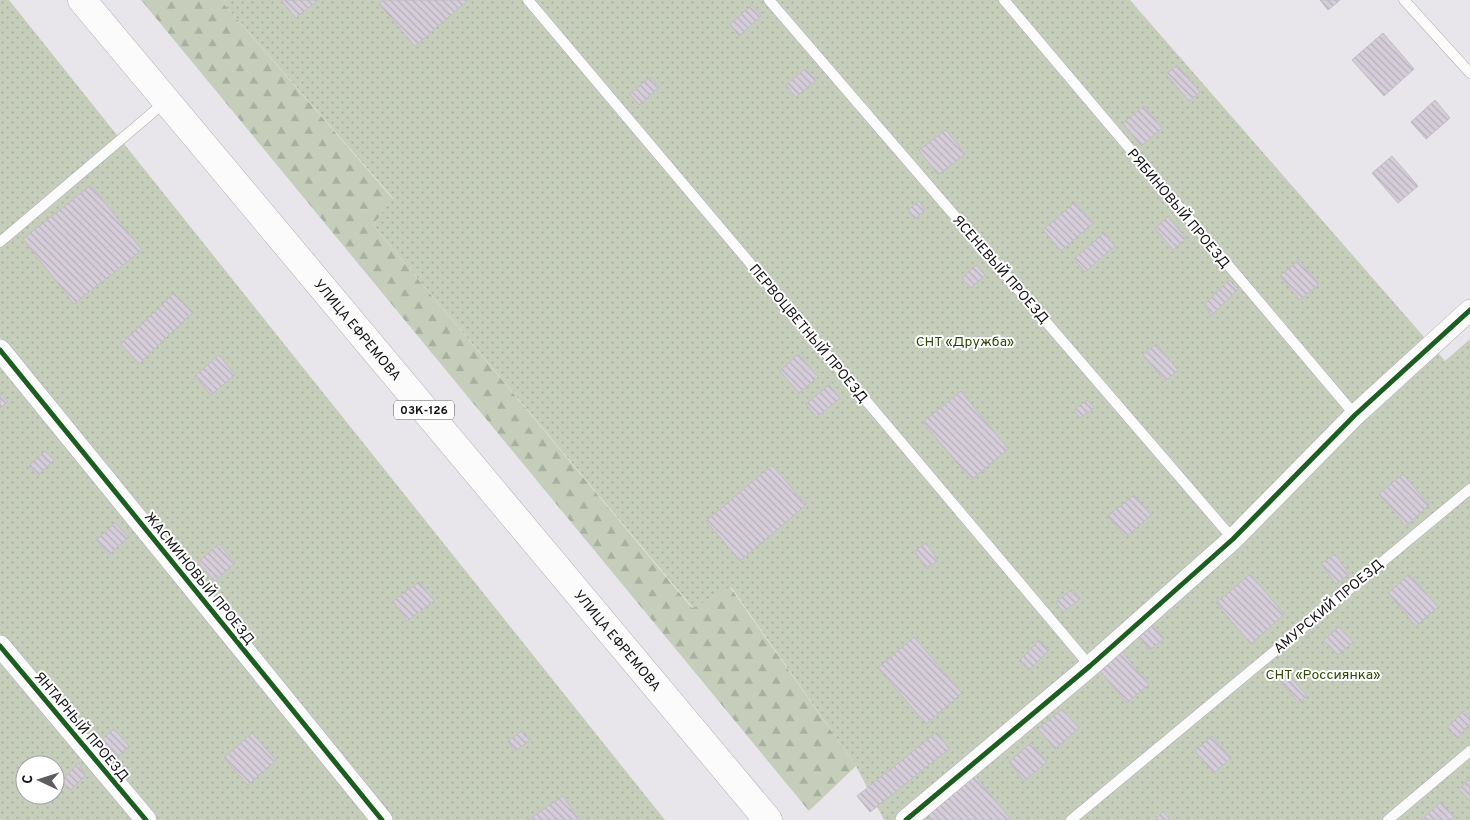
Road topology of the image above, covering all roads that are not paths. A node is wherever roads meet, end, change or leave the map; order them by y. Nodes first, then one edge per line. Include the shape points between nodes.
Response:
1 (82, 0) edge
2 (528, 0) edge
3 (769, 0) edge
4 (1004, 0) edge
5 (1404, 0) edge
6 (1470, 73) edge
7 (165, 102) junction
8 (0, 242) edge
9 (1470, 310) edge
10 (0, 350) edge
11 (1355, 415) junction
12 (1470, 489) edge
13 (1233, 539) junction
14 (0, 646) edge
15 (1090, 666) junction
16 (1470, 751) edge
17 (146, 820) edge
18 (382, 820) edge
19 (768, 820) edge
20 (907, 820) edge
21 (1071, 820) edge
22 (1388, 820) edge

1 - 7 main road, УЛИЦА ЕФРЕМОВА / 03К-126
2 - 15 lane, ПЕРВОЦВЕТНЫЙ ПРОЕЗД
3 - 13 lane, ЯСЕНЕВЫЙ ПРОЕЗД
4 - 11 lane, РЯБИНОВЫЙ ПРОЕЗД
5 - 6 lane
7 - 8 lane
7 - 19 main road, УЛИЦА ЕФРЕМОВА / 03К-126
9 - 11 street
10 - 18 street, ЖАСМИНОВЫЙ ПРОЕЗД
11 - 13 street
12 - 21 lane, АМУРСКИЙ ПРОЕЗД
13 - 15 street
14 - 17 street, ЯНТАРНЫЙ ПРОЕЗД
15 - 20 street
16 - 22 lane

